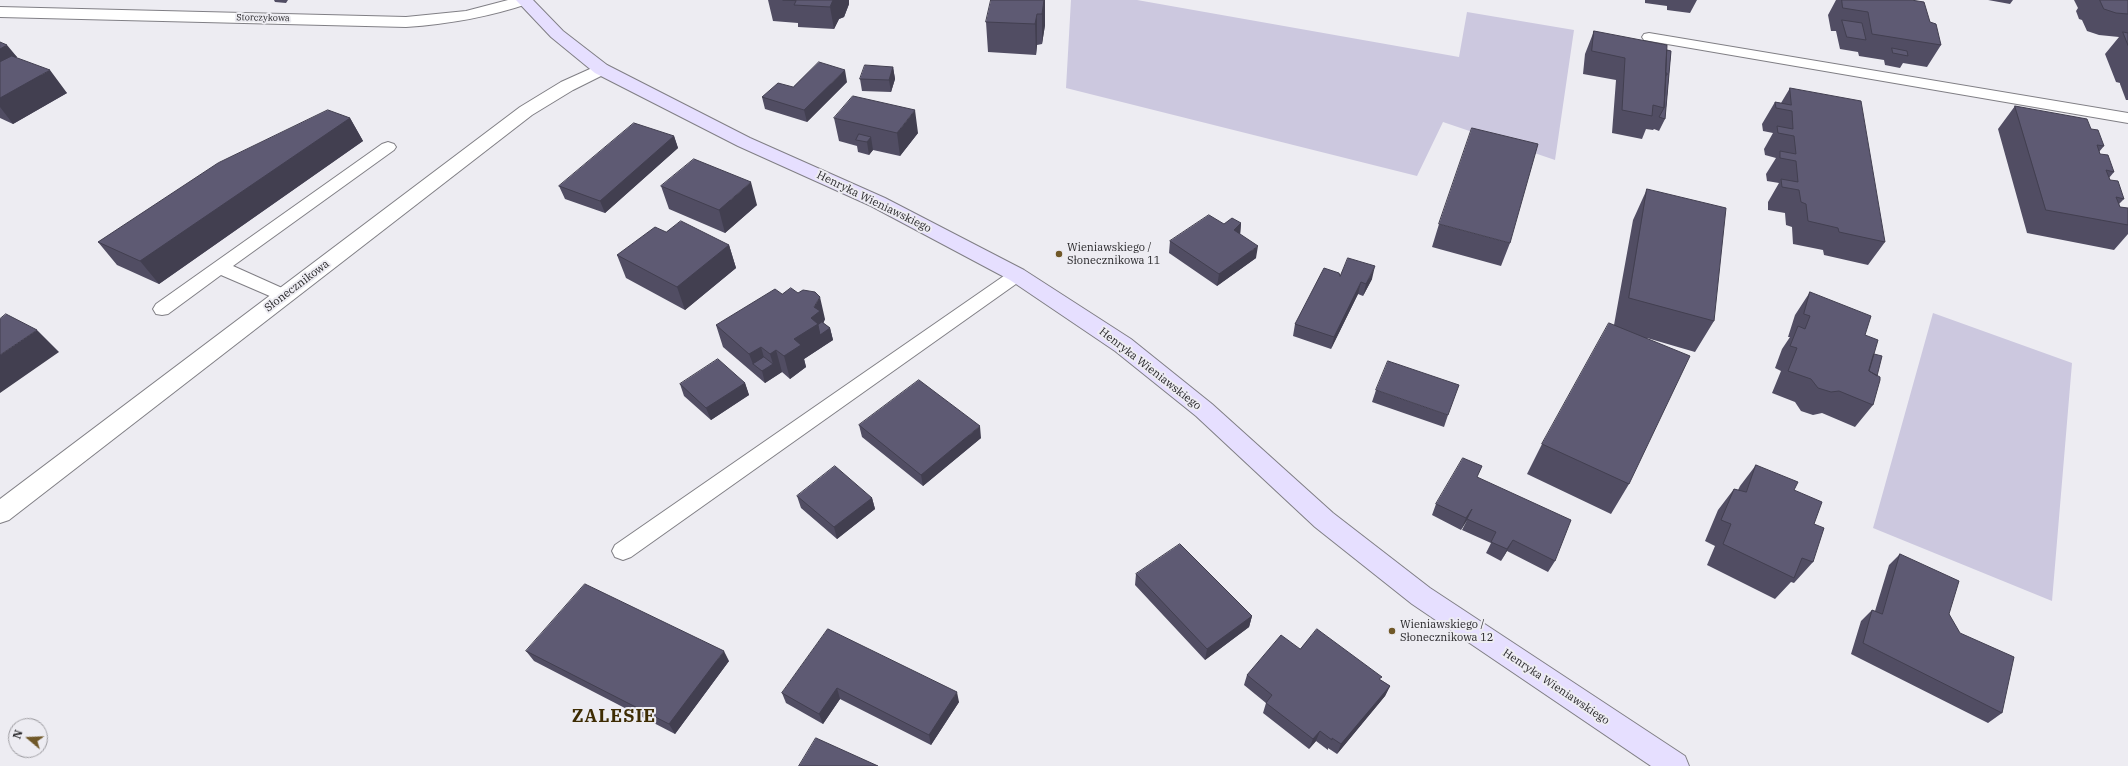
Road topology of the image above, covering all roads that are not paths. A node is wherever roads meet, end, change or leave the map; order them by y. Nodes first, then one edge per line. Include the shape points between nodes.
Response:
1 (524, 0) edge
2 (0, 12) edge
3 (1649, 37) dead end
4 (601, 69) junction
5 (2128, 118) edge
6 (388, 147) dead end
7 (221, 268) junction
8 (1017, 275) junction
9 (285, 296) junction
10 (162, 309) dead end
11 (0, 514) edge
12 (623, 550) dead end
13 (1675, 766) edge

1 - 2 street, Storczykowa via 497,10 447,20 406,22
1 - 4 street, Henryka Wieniawskiego via 557,34
3 - 5 lane
4 - 8 street, Henryka Wieniawskiego via 744,142 878,202
4 - 9 street, Słonecznikowa via 535,105
6 - 7 lane
7 - 9 lane
7 - 10 lane
8 - 12 lane
8 - 13 street, Henryka Wieniawskiego via 1123,345 1204,410 1324,520 1421,596
9 - 11 street, Słonecznikowa

